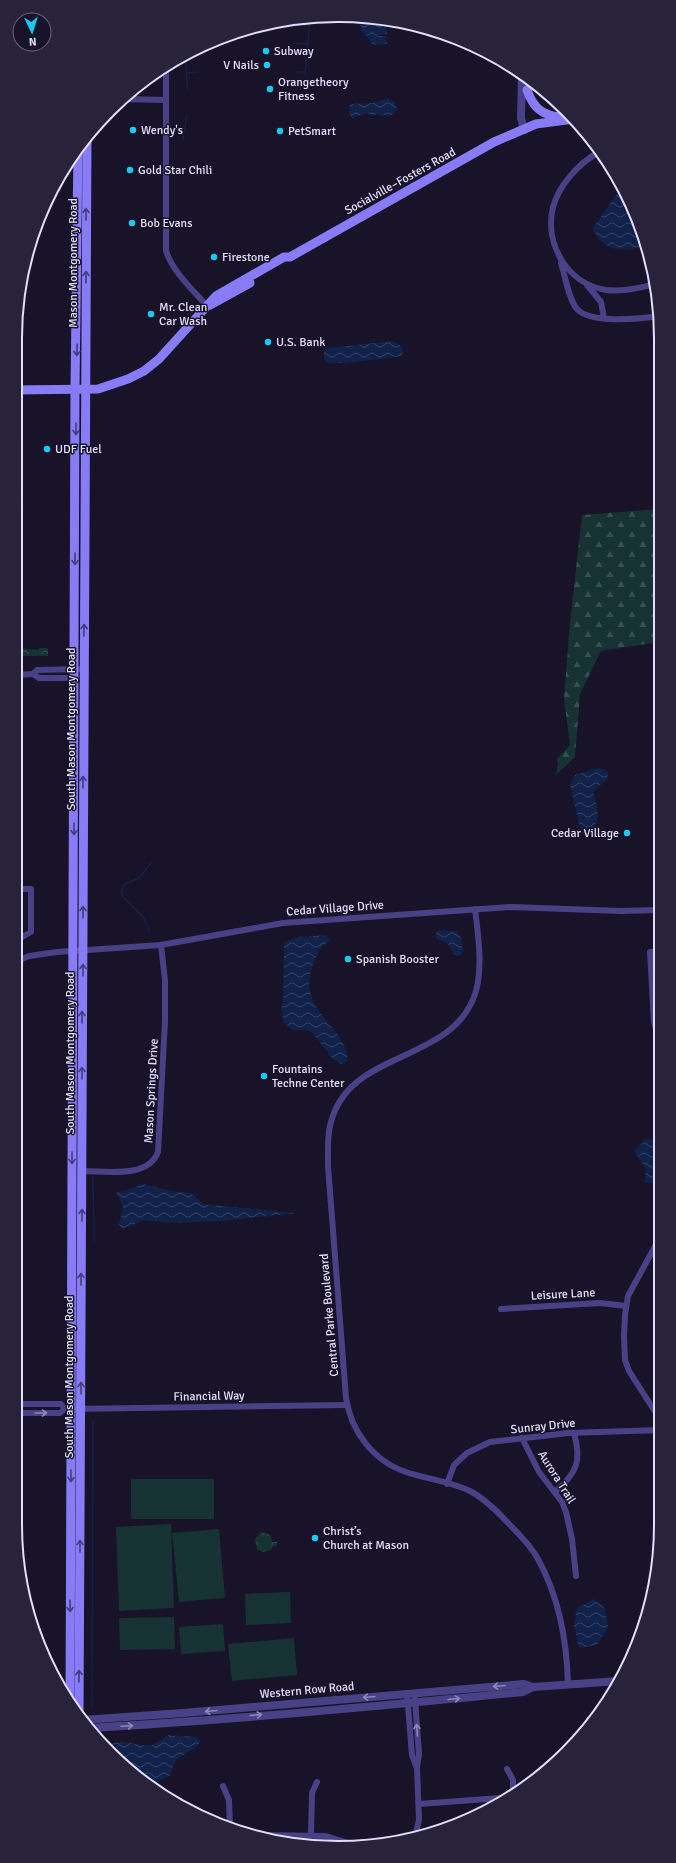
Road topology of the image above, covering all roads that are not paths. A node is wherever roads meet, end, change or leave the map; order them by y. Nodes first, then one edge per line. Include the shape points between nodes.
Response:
1 (166, 73) edge
2 (522, 81) edge
3 (527, 85) edge
4 (527, 90) junction
5 (130, 100) edge
6 (166, 100) junction
7 (564, 118) edge
8 (567, 121) edge
9 (524, 130) junction
10 (87, 146) edge
11 (595, 155) edge
12 (78, 158) edge
13 (560, 258) junction
14 (585, 283) junction
15 (649, 285) edge
16 (207, 306) junction
17 (653, 316) edge
18 (604, 318) junction
19 (22, 390) edge
20 (80, 390) junction
21 (79, 674) junction
22 (22, 675) edge
23 (22, 889) edge
24 (476, 909) junction
25 (654, 910) edge
26 (22, 937) edge
27 (161, 945) junction
28 (73, 951) junction
29 (83, 951) junction
30 (654, 952) edge
31 (22, 960) edge
32 (654, 986) edge
33 (82, 1171) junction
34 (654, 1248) edge
35 (626, 1306) junction
36 (501, 1308) dead end
37 (22, 1404) edge
38 (347, 1405) junction
39 (72, 1409) junction
40 (654, 1411) edge
41 (22, 1413) edge
42 (654, 1430) edge
43 (574, 1433) junction
44 (522, 1438) junction
45 (447, 1484) junction
46 (555, 1492) junction
47 (576, 1576) dead end
48 (613, 1681) edge
49 (568, 1685) junction
50 (533, 1687) junction
51 (70, 1693) edge
52 (411, 1693) junction
53 (412, 1702) junction
54 (79, 1706) edge
55 (89, 1719) edge
56 (96, 1728) edge
57 (508, 1769) dead end
58 (317, 1782) dead end
59 (223, 1786) dead end
60 (513, 1789) edge
61 (499, 1797) edge
62 (419, 1804) junction
63 (230, 1822) edge
64 (417, 1831) edge
65 (276, 1835) edge
66 (311, 1835) junction
67 (341, 1841) edge

1 - 6 street
2 - 9 street via 521,118
3 - 4 street
4 - 7 main road via 534,106 541,113
4 - 9 street
5 - 6 street
6 - 16 street via 166,251 178,273
8 - 9 main road, Socialville–Fosters Road via 536,124
9 - 16 main road, Socialville–Fosters Road via 494,142 290,257 284,257 226,289
20 -> 10 main road, Mason Montgomery Road via 85,343
11 - 13 street via 580,166 564,185 556,200 552,228 554,244
12 -> 20 main road, Mason Montgomery Road via 77,311
13 - 14 street via 568,270
13 - 18 street via 575,306 584,314
14 - 15 street via 605,290 618,291
14 - 18 street via 602,302
16 - 20 main road, Socialville–Fosters Road via 144,371 117,384
17 - 18 street
19 - 20 main road, Socialville–Fosters Road
20 - 21 main road, South Mason Montgomery Road
21 - 22 street via 37,670 33,674
21 -> 28 main road, South Mason Montgomery Road
29 -> 21 main road, South Mason Montgomery Road
23 - 26 street via 31,889 31,932
24 - 25 street, Cedar Village Drive via 511,907
24 - 27 street, Cedar Village Drive via 283,923
24 - 38 street, Central Parke Boulevard via 479,978 474,998 464,1016 436,1040 363,1076 341,1100 330,1126 328,1166
27 - 29 street, Cedar Village Drive
27 - 33 street, Mason Springs Drive via 165,980 165,1021 158,1152 152,1163 141,1170
28 - 29 street, Cedar Village Drive
28 - 31 street, Cedar Village Drive via 40,954
28 -> 39 main road, South Mason Montgomery Road
33 -> 29 main road, South Mason Montgomery Road
30 - 32 street via 650,952
39 -> 33 main road, South Mason Montgomery Road
34 - 35 street via 635,1282
35 - 36 street, Leisure Lane via 600,1303
35 - 40 street via 624,1352 627,1368
37 - 39 street via 61,1404
38 - 39 street, Financial Way
38 - 45 street, Central Parke Boulevard via 358,1433 378,1456 405,1472
41 -> 39 street via 60,1413
39 -> 51 main road, South Mason Montgomery Road
54 -> 39 main road, South Mason Montgomery Road
42 - 43 street, Sunray Drive
43 - 44 street, Sunray Drive
43 - 46 street via 579,1449 578,1460 575,1469
44 - 45 street, Sunray Drive via 490,1442 467,1453 454,1465
44 - 46 street, Aurora Trail via 539,1472
45 - 49 street, Central Parke Boulevard via 469,1491 497,1510 538,1558 561,1619
46 - 47 street, Aurora Trail via 562,1502 570,1524
48 - 49 street, Western Row Road
49 - 50 street, Western Row Road
50 -> 52 street, Western Row Road via 524,1684
53 -> 50 street, Western Row Road via 523,1692
52 - 53 street
52 -> 55 street, Western Row Road
56 -> 53 street, Western Row Road
53 - 62 street via 412,1755 417,1767
57 - 60 street via 513,1780
58 - 66 street via 312,1793
59 - 63 street via 229,1800
61 - 62 street
62 - 64 street
65 - 66 street
66 - 67 street

